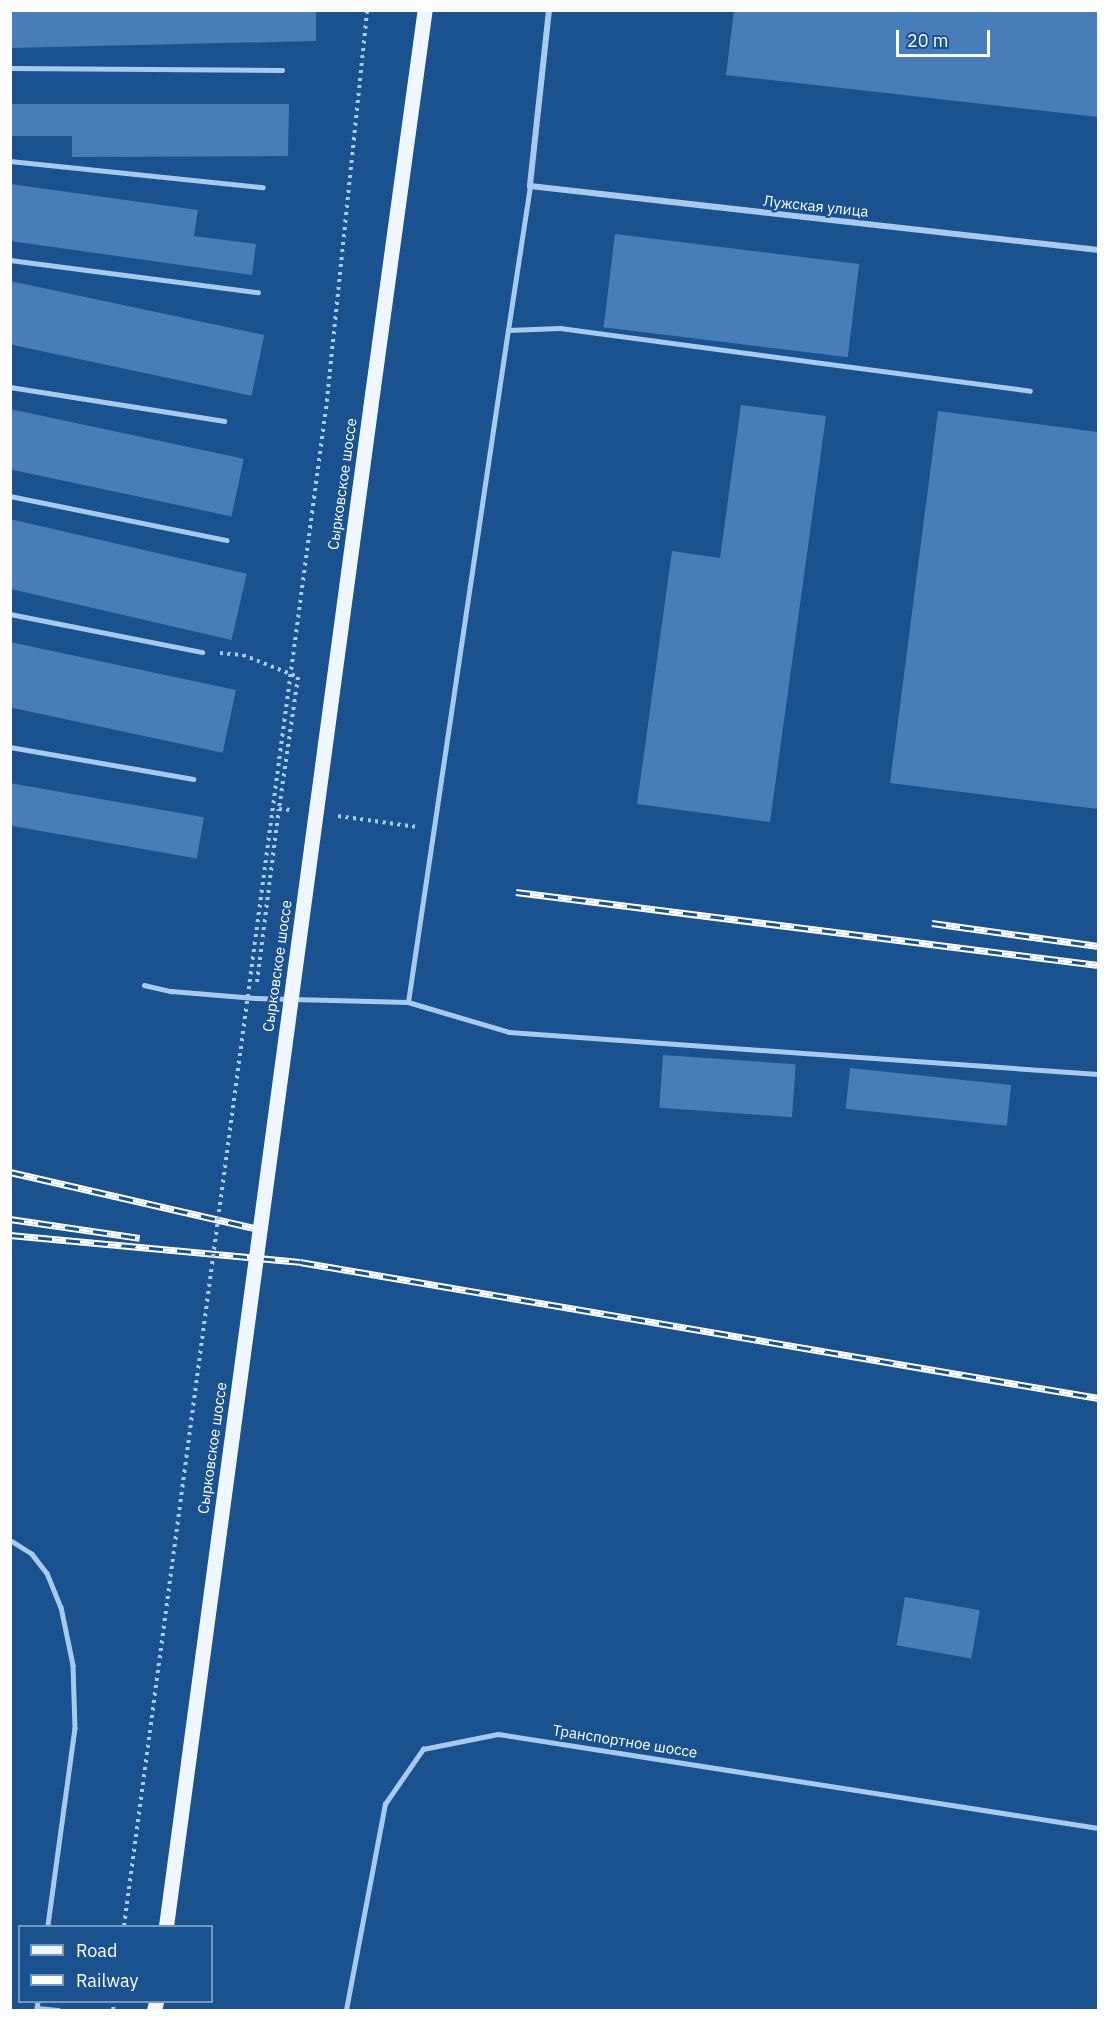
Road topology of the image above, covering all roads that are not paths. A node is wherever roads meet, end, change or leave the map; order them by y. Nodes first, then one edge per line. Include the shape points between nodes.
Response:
1 (424, 10) edge
2 (549, 10) edge
3 (10, 68) edge
4 (282, 70) dead end
5 (10, 161) edge
6 (530, 186) junction
7 (263, 188) dead end
8 (1098, 250) edge
9 (10, 260) edge
10 (258, 292) dead end
11 (508, 330) junction
12 (10, 387) edge
13 (1030, 391) dead end
14 (224, 421) dead end
15 (10, 496) edge
16 (227, 540) dead end
17 (10, 614) edge
18 (202, 652) road end
19 (10, 747) edge
20 (193, 778) dead end
21 (144, 985) dead end
22 (408, 1002) junction
23 (1098, 1074) edge
24 (10, 1540) edge
25 (1098, 1828) edge
26 (48, 1925) edge
27 (166, 1925) edge
28 (37, 2009) edge
29 (58, 2010) edge
30 (346, 2010) edge

1 - 27 main road, Сырковское шоссе, bridge
2 - 6 street
3 - 4 lane
5 - 7 lane
6 - 8 street, Лужская улица
6 - 11 lane
9 - 10 lane
11 - 13 lane via 560,328
11 - 22 lane
12 - 14 lane
15 - 16 lane
17 - 18 lane
19 - 20 lane
21 - 22 lane via 255,998
22 - 23 lane via 509,1032
24 - 26 lane via 32,1554 47,1573 61,1607 73,1665 75,1728
25 - 30 lane, Транспортное шоссе via 498,1734 423,1749 385,1804
28 - 29 lane

